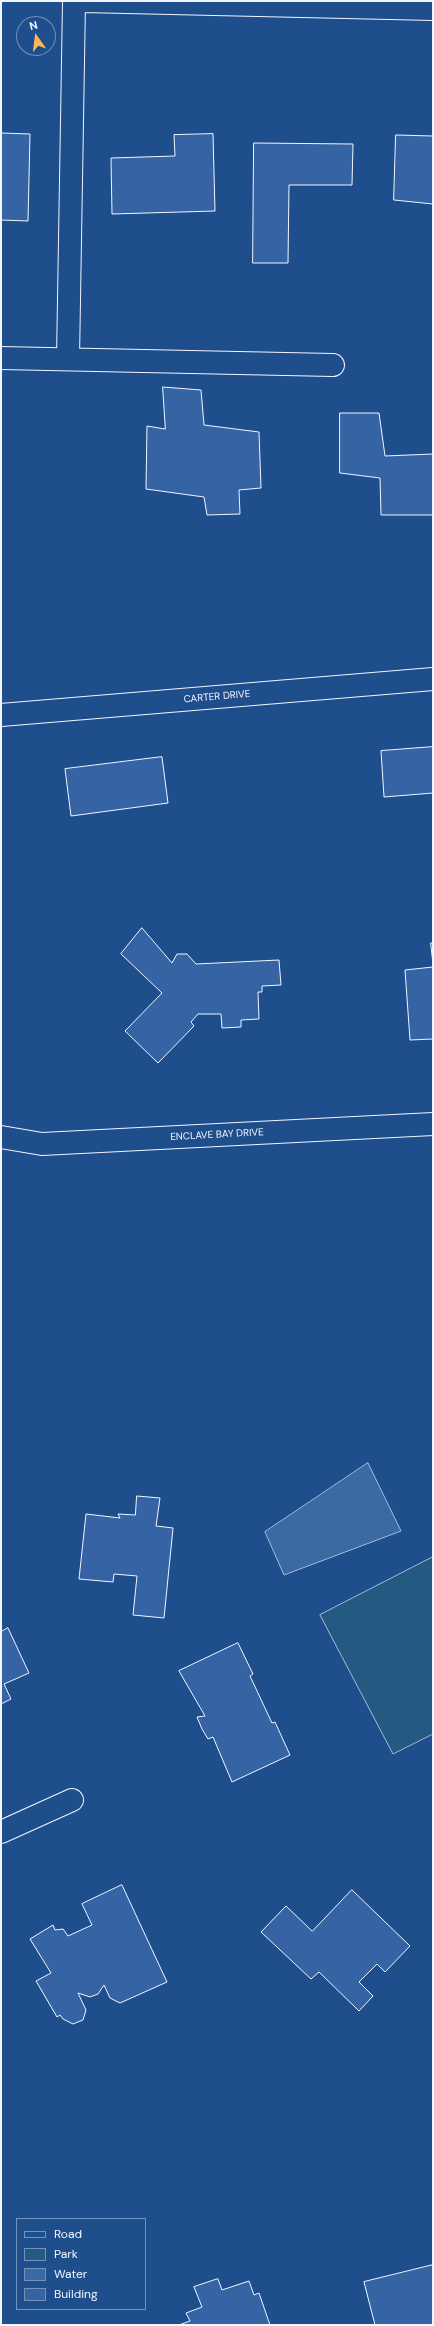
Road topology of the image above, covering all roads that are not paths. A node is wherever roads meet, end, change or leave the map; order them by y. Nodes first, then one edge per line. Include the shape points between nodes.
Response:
1 (74, 1) edge
2 (83, 1) edge
3 (433, 9) edge
4 (1, 358) edge
5 (68, 359) junction
6 (334, 365) dead end
7 (433, 679) edge
8 (1, 715) edge
9 (433, 1124) edge
10 (1, 1137) edge
11 (72, 1800) dead end
12 (1, 1832) edge

1 - 5 street
2 - 3 street
4 - 5 street
5 - 6 street
7 - 8 street, CARTER DRIVE
9 - 10 street, ENCLAVE BAY DRIVE via 42,1144
11 - 12 street

